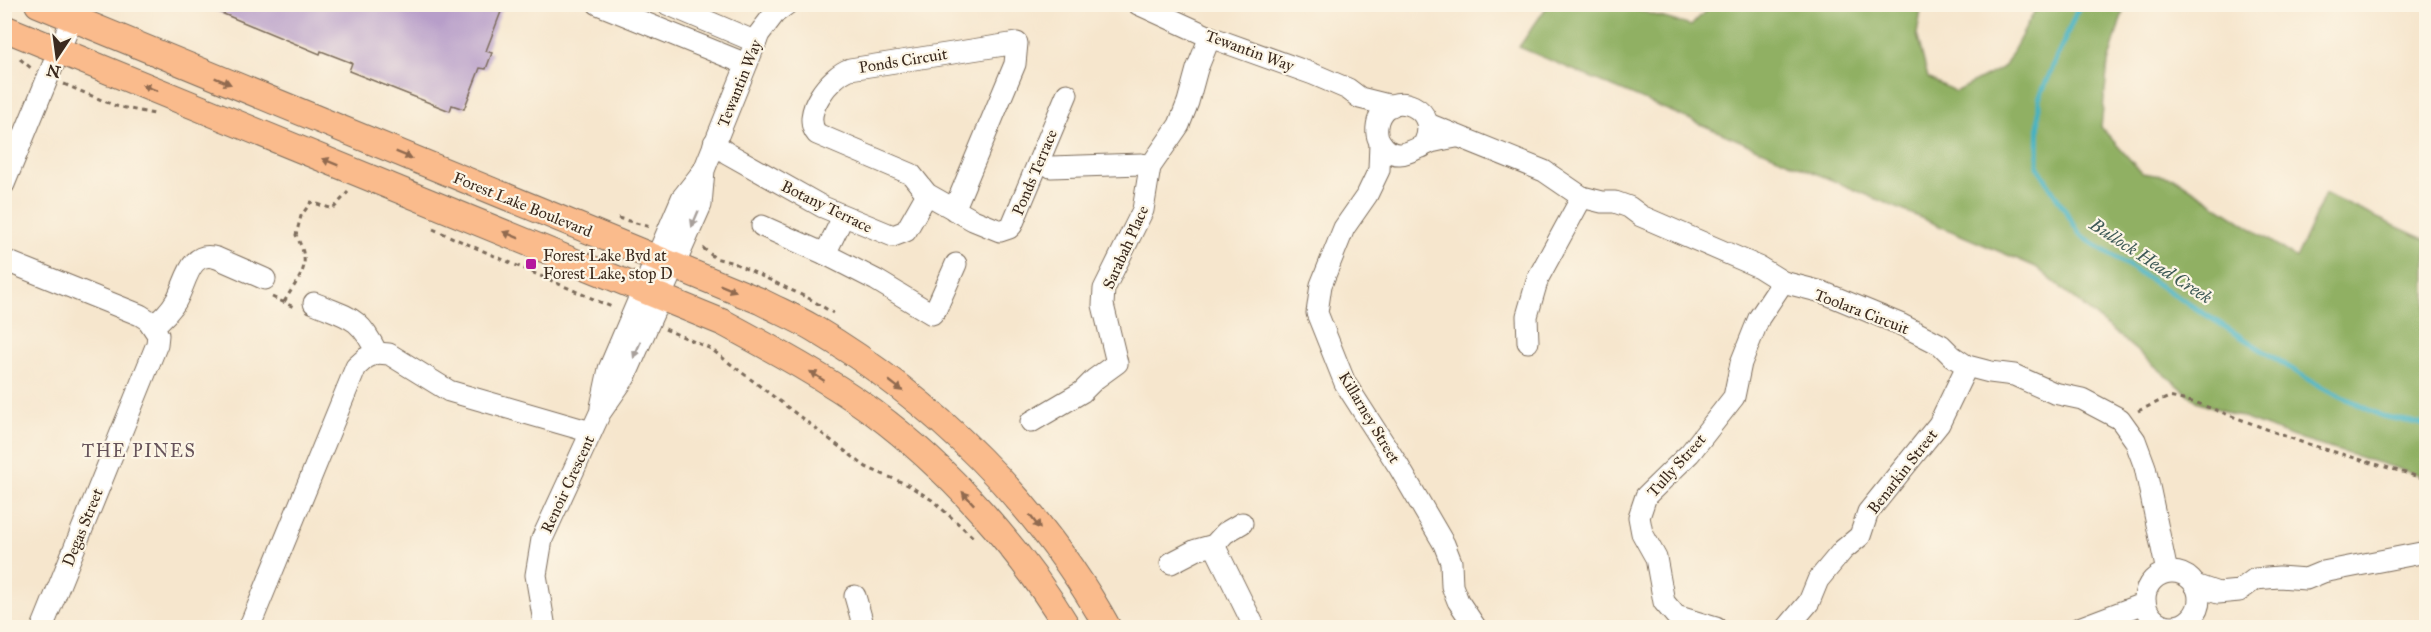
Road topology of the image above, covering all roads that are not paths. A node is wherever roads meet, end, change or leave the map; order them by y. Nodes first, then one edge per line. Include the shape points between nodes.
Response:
1 (38, 4) edge
2 (598, 4) edge
3 (666, 4) edge
4 (1138, 4) edge
5 (784, 5) edge
6 (72, 19) junction
7 (4, 28) edge
8 (1210, 37) junction
9 (756, 42) junction
10 (59, 51) junction
11 (746, 64) junction
12 (1067, 94) dead end
13 (1360, 98) junction
14 (1392, 106) junction
15 (1428, 124) junction
16 (1378, 134) junction
17 (1456, 136) junction
18 (714, 143) junction
19 (1422, 147) junction
20 (1402, 155) junction
21 (1150, 166) junction
22 (1051, 167) dead end
23 (1379, 170) junction
24 (4, 184) edge
25 (927, 194) junction
26 (1582, 197) junction
27 (954, 210) junction
28 (843, 217) junction
29 (762, 226) dead end
30 (825, 254) junction
31 (4, 260) edge
32 (665, 262) junction
33 (956, 264) dead end
34 (265, 279) road end
35 (1783, 282) junction
36 (652, 293) junction
37 (314, 303) road end
38 (153, 326) junction
39 (1528, 342) dead end
40 (376, 353) junction
41 (1967, 366) junction
42 (1031, 422) dead end
43 (591, 432) junction
44 (1242, 523) dead end
45 (1215, 545) junction
46 (2427, 552) edge
47 (1171, 563) dead end
48 (2167, 572) junction
49 (2195, 585) junction
50 (855, 596) dead end
51 (2145, 603) junction
52 (2178, 626) edge
53 (42, 627) edge
54 (249, 627) edge
55 (545, 627) edge
56 (864, 627) edge
57 (1068, 627) edge
58 (1107, 627) edge
59 (1255, 627) edge
60 (1476, 627) edge
61 (1716, 627) edge
62 (1787, 627) edge
63 (2079, 627) edge

1 - 6 main road, Forest Lake Boulevard
2 - 11 street
3 - 9 street
4 - 8 street, Tewantin Way
5 - 9 street, Tewantin Way via 765,24
6 - 10 street
6 -> 32 main road, Forest Lake Boulevard
7 - 10 main road, Forest Lake Boulevard
8 - 13 street, Tewantin Way via 1313,74
8 - 21 street, Sarabah Place via 1179,125
9 - 11 street, Tewantin Way
10 - 24 street
36 -> 10 main road, Forest Lake Boulevard
11 - 18 street, Tewantin Way
12 - 27 street, Ponds Terrace via 1009,228 993,229
13 - 14 street, Tewantin Way
13 - 16 street, Tewantin Way via 1371,112
14 - 15 street via 1416,107
14 - 16 street via 1384,110
15 - 17 street, Toolara Circuit
15 - 19 street
16 - 20 street via 1393,153
16 - 23 street, Killarney Street
17 - 19 street
17 - 26 street, Toolara Circuit via 1544,171
18 - 28 street, Botany Terrace
18 - 32 street, Tewantin Way via 704,170 701,205
19 - 20 street
20 - 23 street
21 - 22 street
21 - 42 street, Sarabah Place via 1143,210 1104,289 1103,305 1117,363 1082,392
23 - 60 street, Killarney Street via 1344,228 1321,285 1317,313 1345,383 1444,544 1451,562 1452,586
25 - 27 street, Ponds Circuit
25 - 27 street, Ponds Circuit via 911,174 817,134 811,119 829,84 850,69 1017,43 1015,64
25 - 28 street, Botany Terrace via 911,225 898,236
26 - 35 street, Toolara Circuit via 1629,207
26 - 39 street via 1538,278 1527,316
28 - 30 street
29 - 30 street
30 - 33 street via 932,314
31 - 38 street via 140,315
32 - 36 street, Tewantin Way
32 -> 58 main road, Forest Lake Boulevard via 760,301 812,328 865,362 930,413 980,458 1029,513 1077,576
34 - 38 street via 218,258 200,257 192,263 171,309
35 - 41 street, Toolara Circuit via 1822,292 1902,325 1941,345
35 - 61 street, Tully Street via 1759,318 1734,397 1689,453 1646,496 1639,517 1642,533 1656,558 1664,602 1676,616
36 - 43 street, Renoir Crescent via 609,369 600,413
57 -> 36 main road, Forest Lake Boulevard via 999,531 946,475 873,412 724,323
37 - 40 street via 356,321
38 - 53 street, Degas Street via 157,344
40 - 43 street via 389,354 449,391
40 - 54 street via 356,367
41 - 48 street, Toolara Circuit via 2014,375 2054,393 2082,399 2120,419 2135,440 2145,467
41 - 62 street, Benarkin Street via 1939,424 1868,512 1860,536 1818,580 1809,602
43 - 55 street, Renoir Crescent via 542,539 536,575
44 - 45 street
45 - 47 street
45 - 59 street
46 - 49 street via 2323,572 2306,579 2255,579 2239,591 2218,593
48 - 49 street via 2183,574
48 - 51 street via 2152,580
49 - 52 street via 2197,609
50 - 56 street
51 - 52 street via 2153,619
51 - 63 street

